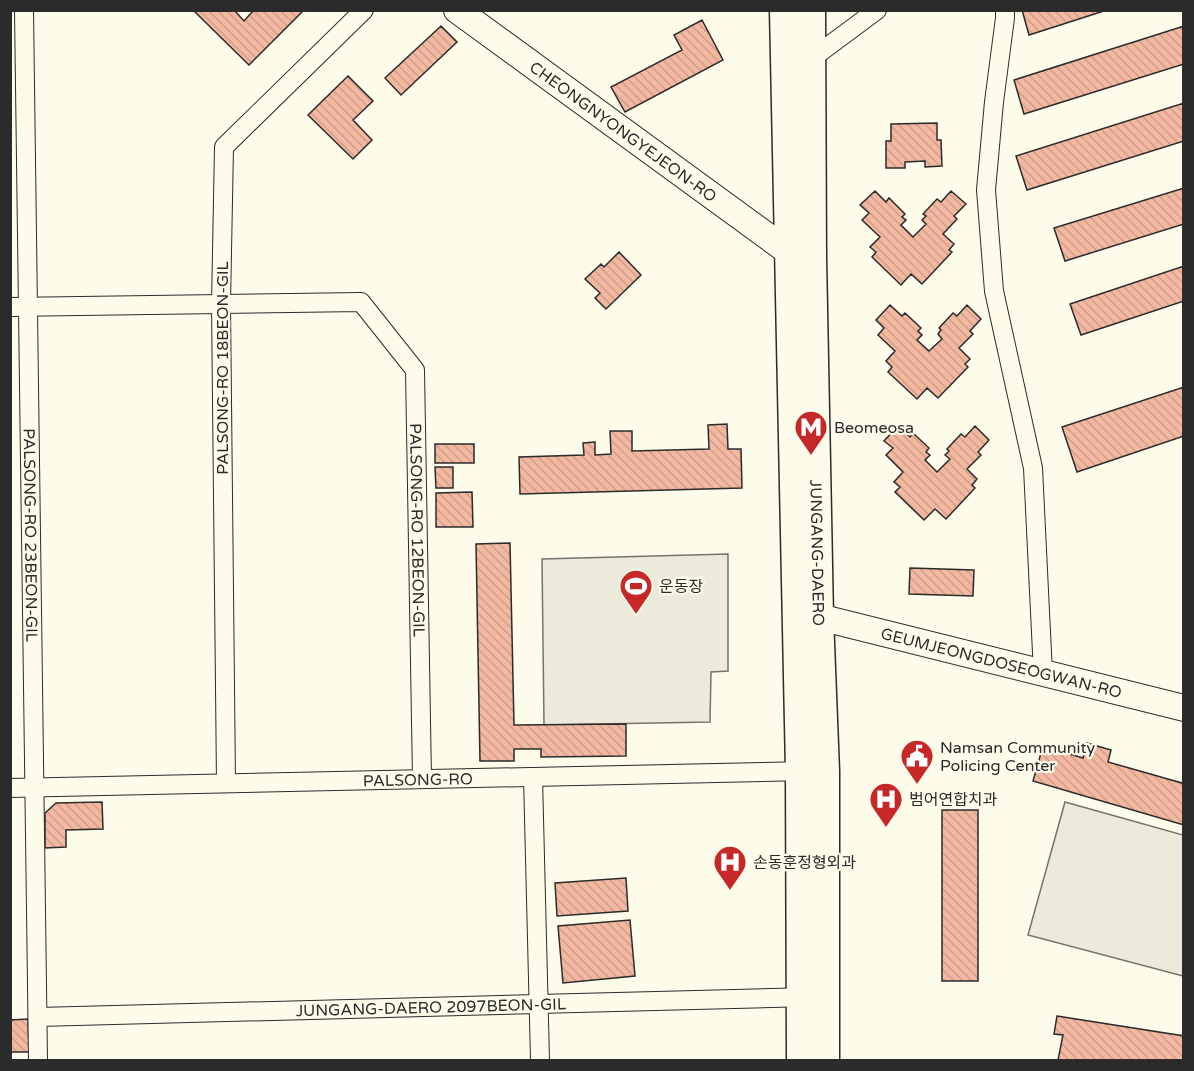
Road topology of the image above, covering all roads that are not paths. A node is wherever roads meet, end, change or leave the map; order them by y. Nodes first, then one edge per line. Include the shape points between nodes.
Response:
1 (24, 10) edge
2 (364, 10) edge
3 (457, 10) edge
4 (784, 10) edge
5 (811, 10) edge
6 (877, 10) edge
7 (1005, 10) edge
8 (811, 59) junction
9 (789, 252) junction
10 (221, 304) junction
11 (19, 307) edge
12 (819, 618) junction
13 (1043, 673) junction
14 (1184, 708) edge
15 (812, 771) junction
16 (533, 777) junction
17 (422, 779) junction
18 (226, 783) junction
19 (10, 788) edge
20 (34, 788) junction
21 (813, 997) junction
22 (539, 1004) junction
23 (38, 1017) junction
24 (38, 1060) edge
25 (540, 1060) edge
26 (801, 1060) edge
27 (825, 1060) edge

1 - 11 street, PALSONG-RO 23BEON-GIL
2 - 10 street, PALSONG-RO 18BEON-GIL via 224,147
3 - 9 street, CHEONGNYONGYEJEON-RO
4 - 9 main road, JUNGANG-DAERO
5 - 8 main road, JUNGANG-DAERO
6 - 8 street
7 - 13 street via 986,190 994,291 1033,468
8 - 12 main road, JUNGANG-DAERO
9 - 15 main road, JUNGANG-DAERO
10 - 11 street
10 - 17 street, PALSONG-RO 12BEON-GIL via 360,302 415,370
10 - 18 street, PALSONG-RO 18BEON-GIL
11 - 20 street, PALSONG-RO 23BEON-GIL
12 - 13 street, GEUMJEONGDOSEOGWAN-RO
12 - 15 main road, JUNGANG-DAERO
13 - 14 street, GEUMJEONGDOSEOGWAN-RO
15 - 16 street, PALSONG-RO
15 - 21 main road, JUNGANG-DAERO
16 - 17 street, PALSONG-RO
16 - 22 street
17 - 18 street, PALSONG-RO
18 - 20 street, PALSONG-RO
19 - 20 street, PALSONG-RO
20 - 23 street, PALSONG-RO 23BEON-GIL
21 - 22 street, JUNGANG-DAERO 2097BEON-GIL
21 - 26 main road, JUNGANG-DAERO
21 - 27 main road, JUNGANG-DAERO
22 - 23 street, JUNGANG-DAERO 2097BEON-GIL
22 - 25 street
23 - 24 street, PALSONG-RO 23BEON-GIL

